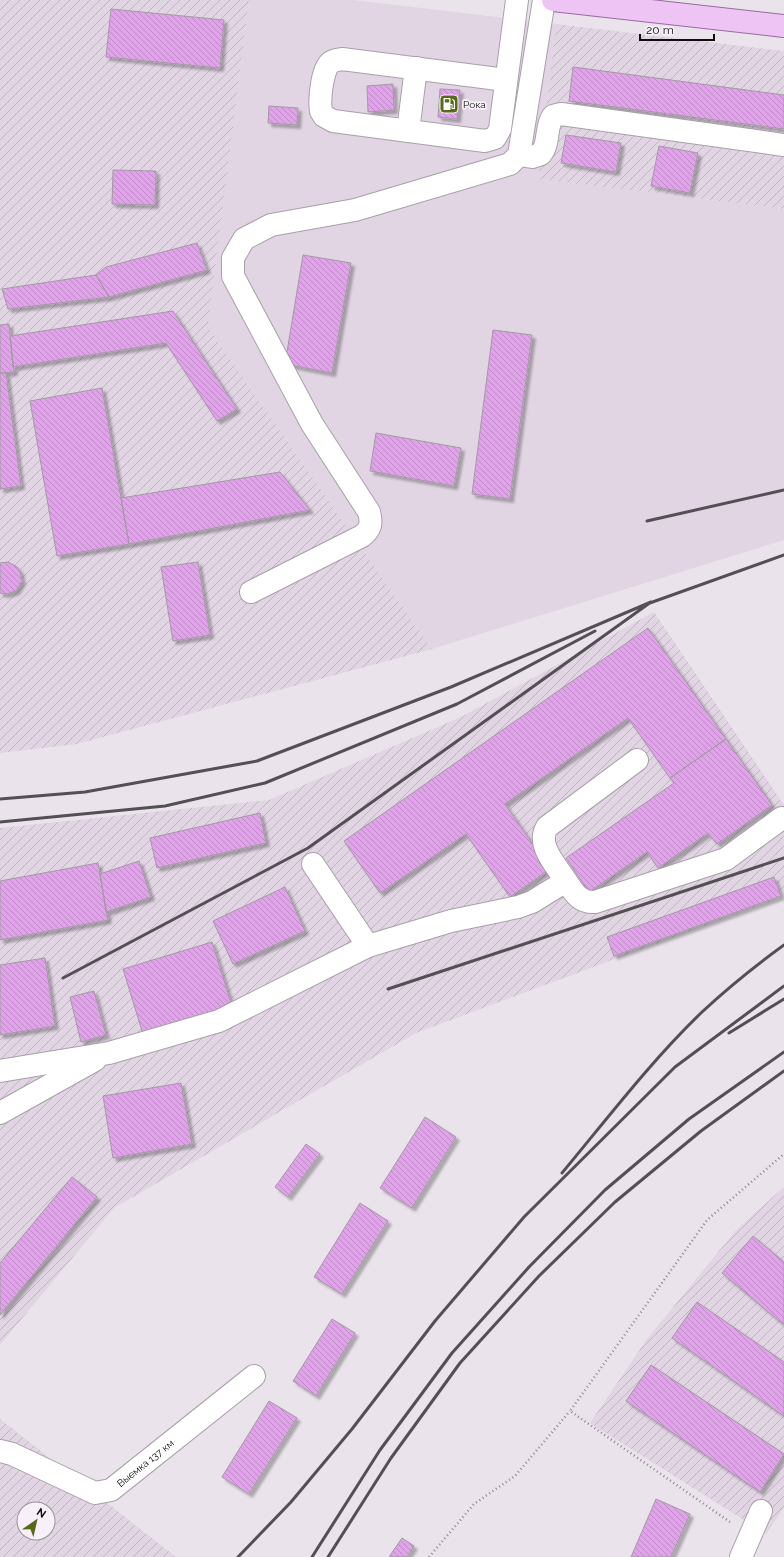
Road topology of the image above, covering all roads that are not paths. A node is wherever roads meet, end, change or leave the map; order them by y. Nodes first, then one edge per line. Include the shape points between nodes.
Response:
1 (517, 0) edge
2 (544, 0) edge
3 (553, 0) edge
4 (784, 26) edge
5 (416, 68) junction
6 (506, 80) junction
7 (408, 131) junction
8 (784, 145) edge
9 (519, 155) junction
10 (251, 592) dead end
11 (637, 760) dead end
12 (782, 818) dead end
13 (313, 864) dead end
14 (566, 881) junction
15 (368, 946) junction
16 (109, 1053) junction
17 (0, 1071) edge
18 (0, 1113) edge
19 (254, 1376) dead end
20 (0, 1451) edge
21 (761, 1511) dead end
22 (741, 1557) edge

1 - 6 street
2 - 9 street
3 - 4 main road
5 - 6 street
5 - 7 street
5 - 7 street via 342,59 330,62 324,72 321,111 328,119
6 - 7 street via 500,129 495,138 485,141
8 - 9 street via 561,114 552,116 547,142 541,154 532,157
9 - 10 street via 510,164 500,168 355,210 271,225 244,239 237,249 233,276 312,424 369,512 371,520 370,528 362,536
11 - 14 street via 553,821 543,833 546,849
12 - 14 street via 726,859 595,902 580,899
13 - 15 street
14 - 15 street via 518,908 451,921
15 - 16 street via 219,1021
16 - 17 street
16 - 18 street
19 - 20 street, Выемка 137 км via 111,1490 95,1493 12,1454
21 - 22 street

